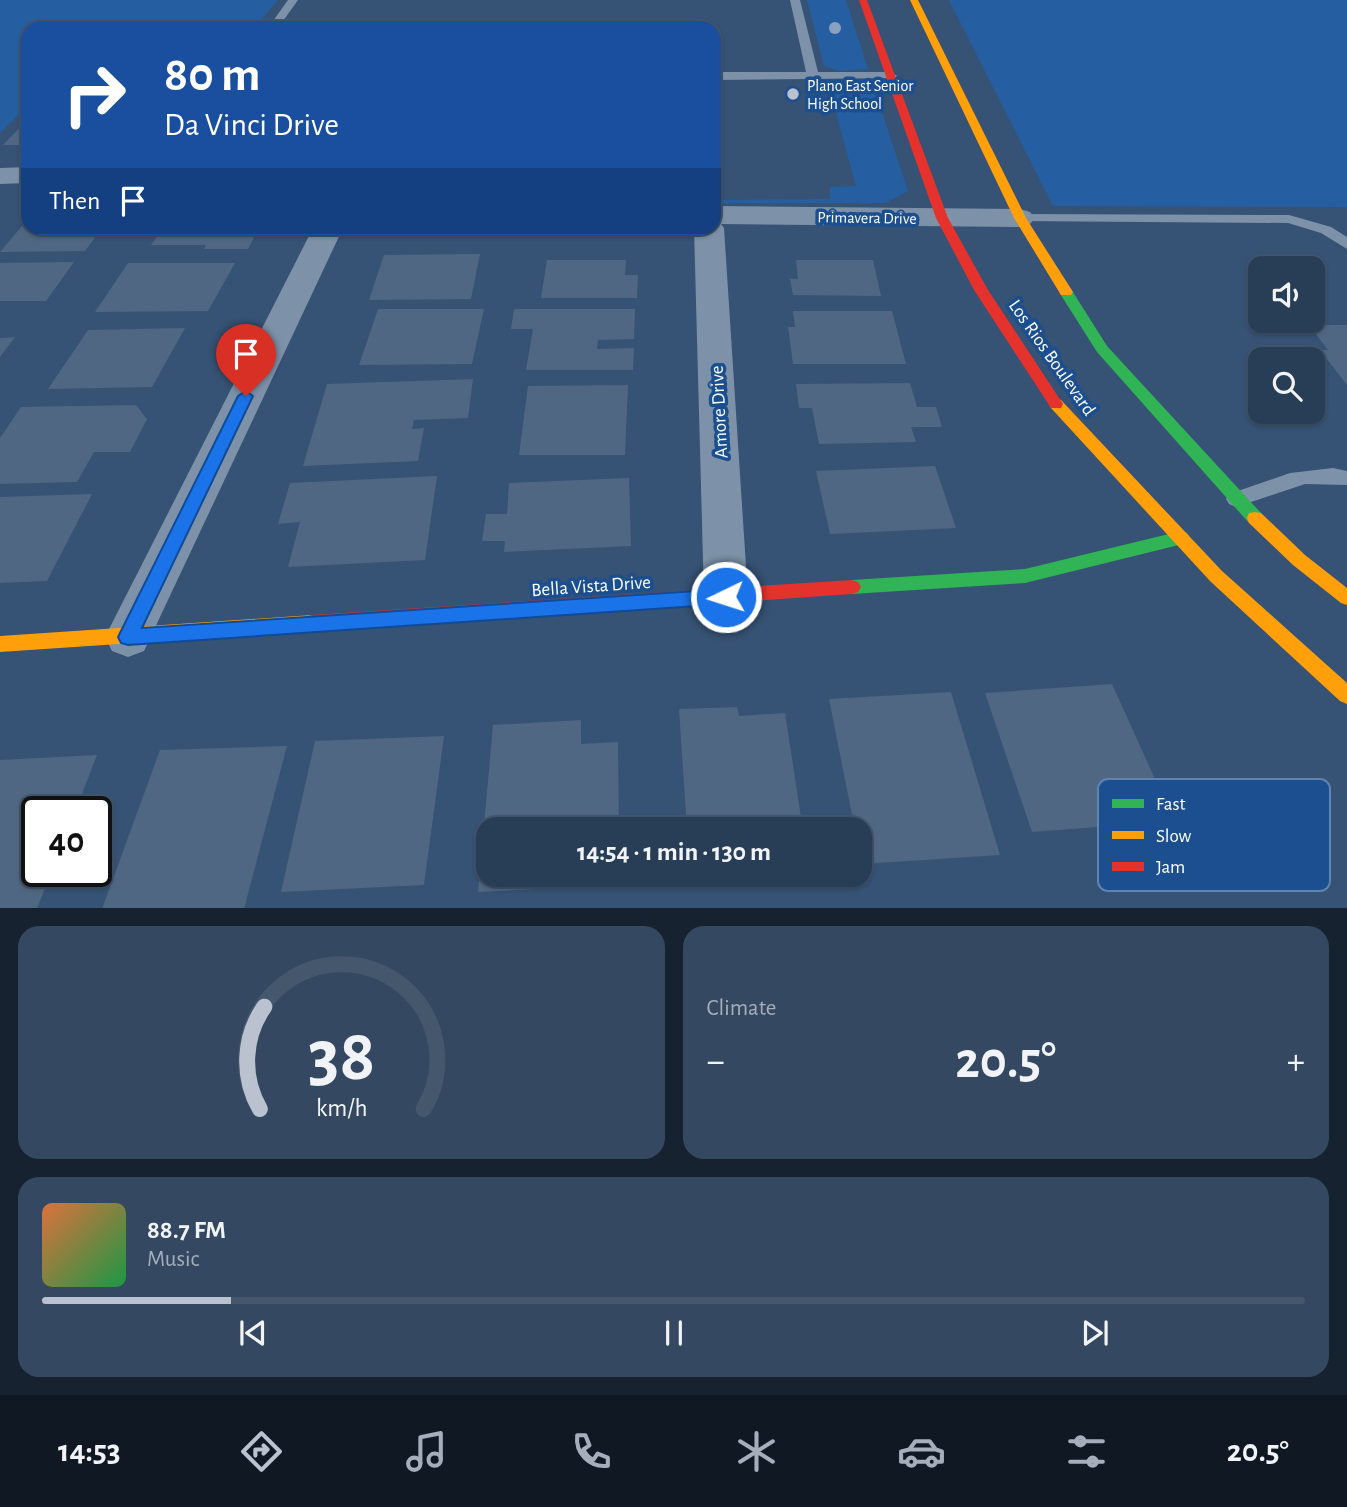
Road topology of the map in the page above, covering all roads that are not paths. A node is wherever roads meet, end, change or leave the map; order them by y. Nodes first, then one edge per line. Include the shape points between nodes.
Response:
1 (293, 0) edge
2 (795, 0) edge
3 (863, 0) edge
4 (915, 0) edge
5 (277, 21) edge
6 (721, 76) edge
7 (813, 76) junction
8 (891, 76) junction
9 (0, 176) edge
10 (21, 176) edge
11 (721, 215) edge
12 (942, 218) junction
13 (1020, 218) junction
14 (325, 235) edge
15 (709, 235) edge
16 (1347, 244) edge
17 (1347, 478) edge
18 (1236, 499) junction
19 (1181, 538) junction
20 (726, 597) junction
21 (1347, 598) edge
22 (128, 637) junction
23 (0, 644) edge
24 (1347, 695) edge

1 - 5 lane
2 - 7 lane
3 - 8 main road, Los Rios Boulevard
4 - 13 main road
6 - 7 lane
7 - 8 lane
8 - 12 main road, Los Rios Boulevard
9 - 10 street
11 - 12 street, Primavera Drive
12 - 13 street, Primavera Drive
12 - 19 main road, Los Rios Boulevard via 981,290 1060,411
13 - 16 lane via 1289,219 1326,230
13 - 18 main road via 1102,349
14 - 22 street
15 - 20 street, Amore Drive
17 - 18 lane via 1303,477
18 - 21 main road via 1299,560
19 - 20 main road, Bella Vista Drive via 1026,576
19 - 24 main road, Los Rios Boulevard via 1216,576
20 - 22 main road, Bella Vista Drive
22 - 23 main road, Bella Vista Drive

